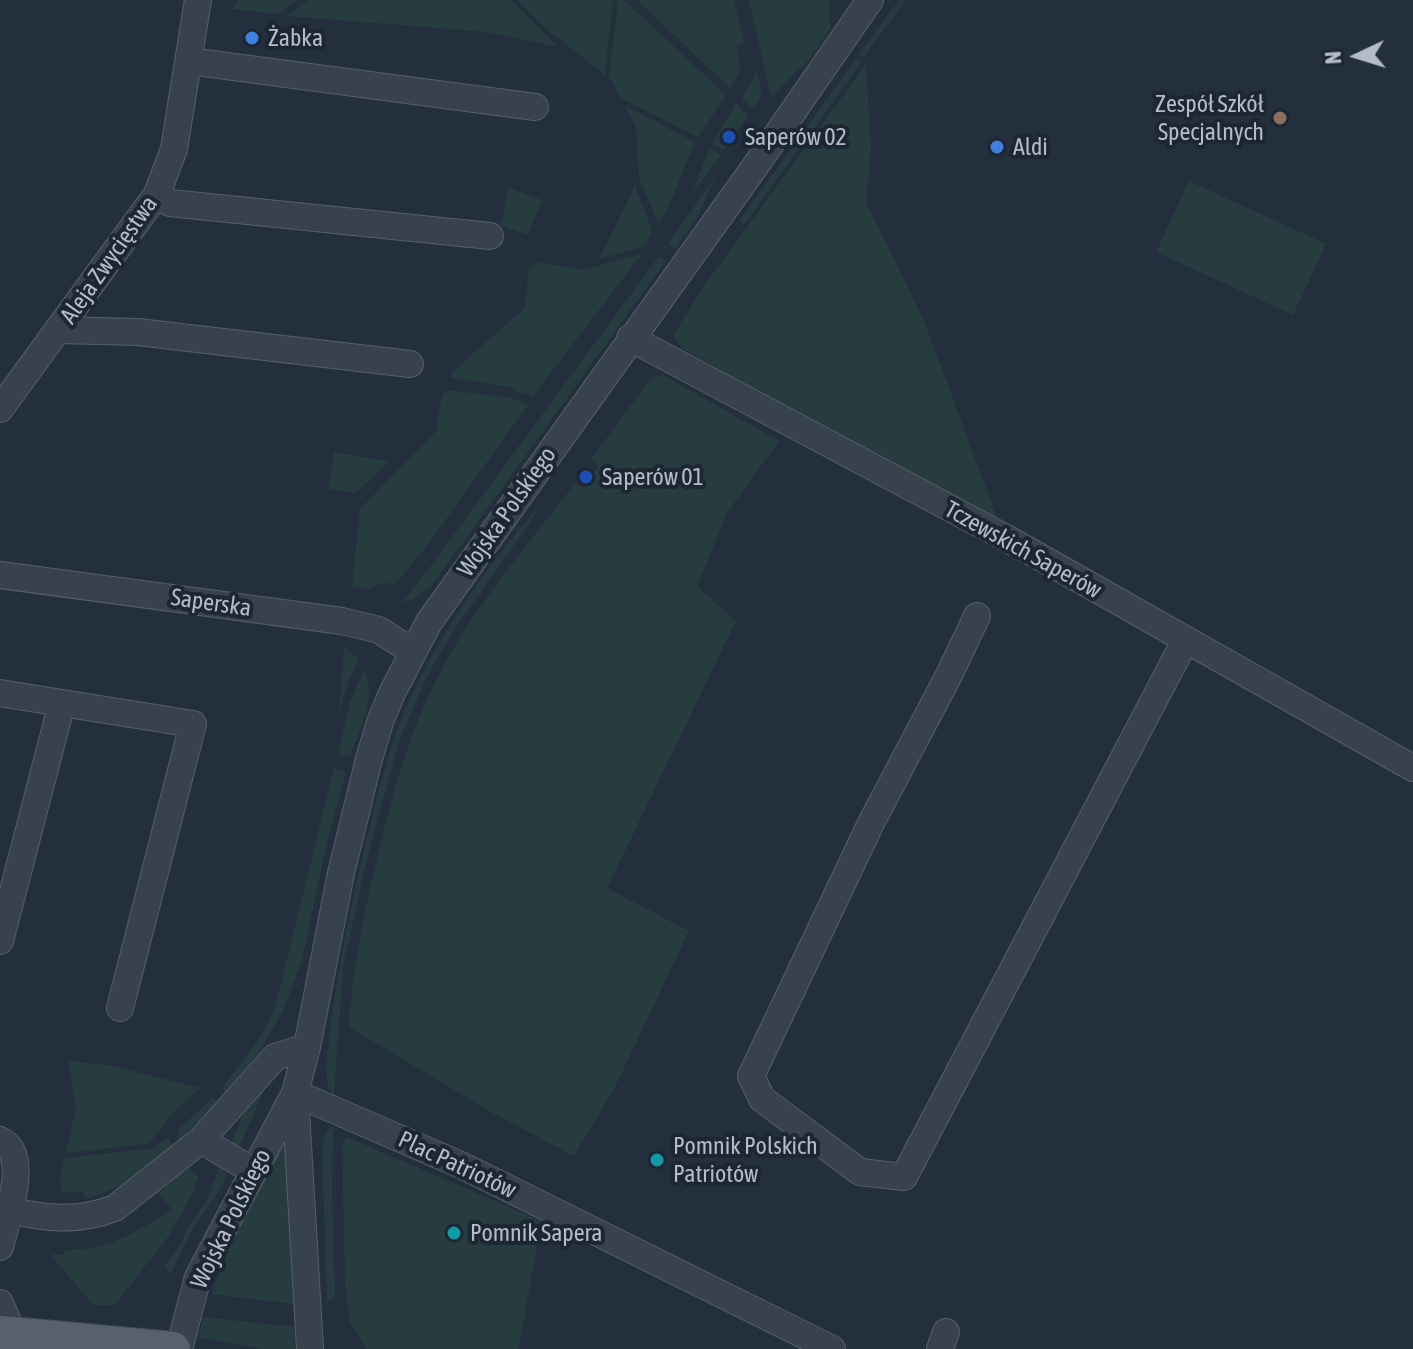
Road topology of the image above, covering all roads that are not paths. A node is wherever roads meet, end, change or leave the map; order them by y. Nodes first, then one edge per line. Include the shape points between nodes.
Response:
1 (198, 0) edge
2 (870, 0) edge
3 (189, 61) junction
4 (535, 107) dead end
5 (157, 194) junction
6 (490, 236) dead end
7 (59, 330) junction
8 (630, 338) junction
9 (410, 364) dead end
10 (0, 409) edge
11 (0, 574) edge
12 (977, 616) dead end
13 (1185, 641) junction
14 (413, 652) junction
15 (0, 693) edge
16 (62, 703) junction
17 (1413, 768) edge
18 (0, 941) edge
19 (120, 1008) dead end
20 (307, 1047) junction
21 (295, 1093) junction
22 (0, 1140) edge
23 (201, 1140) junction
24 (253, 1171) junction
25 (9, 1210) junction
26 (0, 1247) edge
27 (0, 1303) edge
28 (7, 1334) edge
29 (176, 1349) edge
30 (310, 1349) edge
31 (832, 1349) edge

1 - 3 street, Aleja Zwycięstwa
2 - 8 street, Wojska Polskiego
3 - 4 street
3 - 5 street, Aleja Zwycięstwa via 174,149
5 - 6 street via 170,203
5 - 7 street, Aleja Zwycięstwa
7 - 9 street via 138,332
7 - 10 street, Aleja Zwycięstwa
8 - 13 street, Tczewskich Saperów via 1008,539
8 - 14 street, Wojska Polskiego
11 - 14 street, Saperska via 342,621 379,630
12 - 13 street via 751,1076 762,1099 860,1172 904,1177
13 - 17 street, Tczewskich Saperów
14 - 20 street, Wojska Polskiego via 380,722 365,771
15 - 16 street
16 - 18 street
16 - 19 street via 193,724
20 - 21 street, Wojska Polskiego
20 - 23 street via 275,1057
21 - 24 street, Wojska Polskiego
21 - 30 street, Wojska Polskiego
21 - 31 street, Plac Patriotów via 463,1166
22 - 25 street via 13,1151 17,1167
23 - 24 street
23 - 25 street via 124,1202 100,1214 48,1218
24 - 29 street, Wojska Polskiego via 198,1277
25 - 26 street
27 - 28 street
28 - 29 main road

